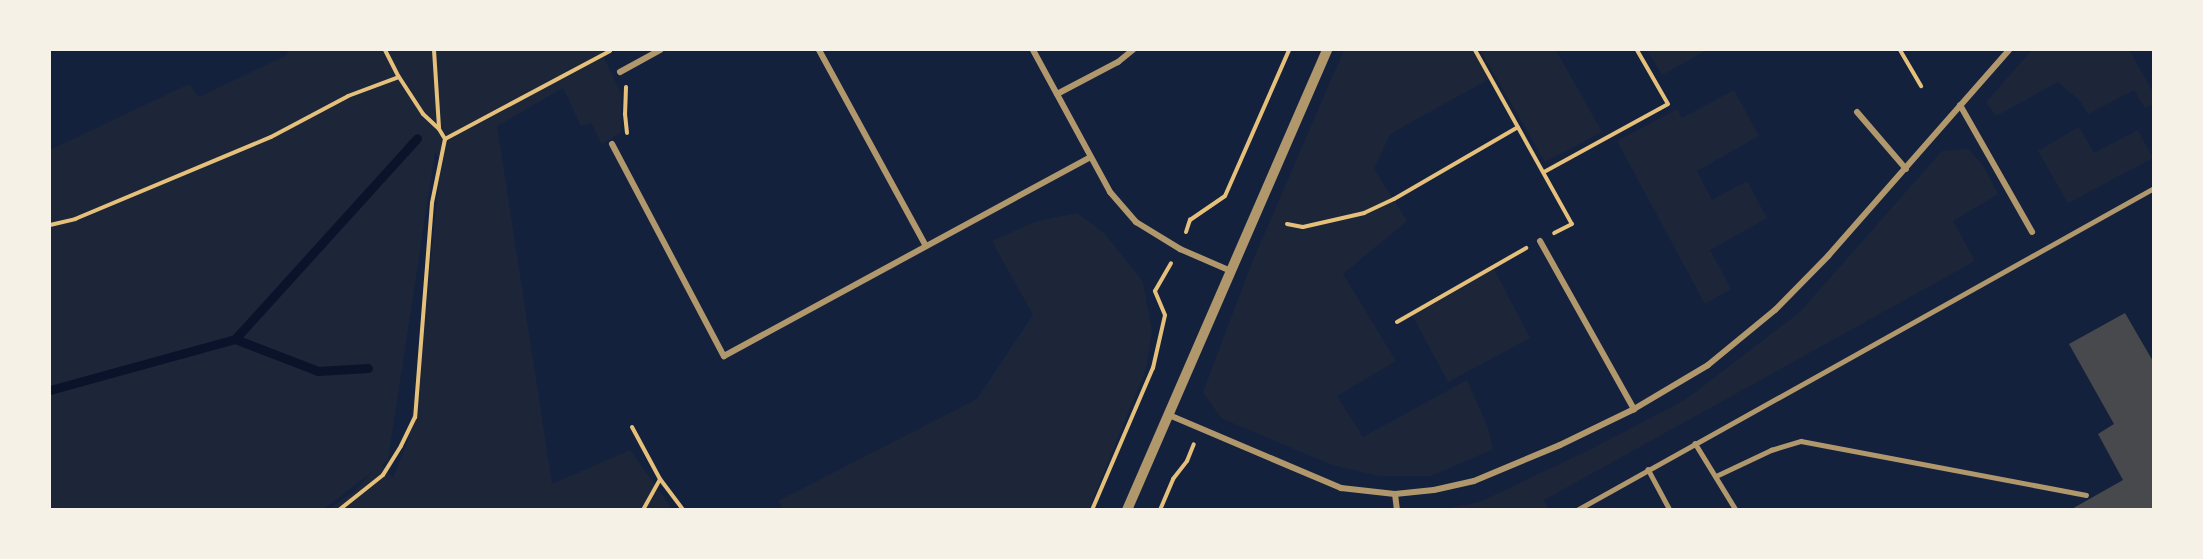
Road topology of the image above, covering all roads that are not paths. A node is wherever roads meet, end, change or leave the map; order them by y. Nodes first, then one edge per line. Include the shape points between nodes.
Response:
1 (660, 50) edge
2 (819, 50) edge
3 (1033, 50) edge
4 (1133, 50) edge
5 (1327, 50) edge
6 (2009, 50) edge
7 (620, 72) road end
8 (1057, 94) junction
9 (1960, 105) junction
10 (1857, 111) dead end
11 (612, 144) road end
12 (1091, 157) junction
13 (1906, 169) junction
14 (2154, 188) edge
15 (2032, 232) dead end
16 (1540, 241) road end
17 (926, 246) junction
18 (1231, 271) junction
19 (1634, 409) junction
20 (1169, 415) junction
21 (1695, 443) junction
22 (1648, 469) junction
23 (1716, 476) junction
24 (1395, 494) junction
25 (2086, 495) dead end
26 (1127, 510) edge
27 (1396, 510) edge
28 (1577, 510) edge
29 (1670, 510) edge
30 (1736, 510) edge

1 - 7 street
2 - 17 street
3 - 8 street
4 - 8 street
5 - 18 street
6 - 9 street
8 - 12 street
9 - 13 street
9 - 15 street
10 - 13 street
11 - 17 street via 724,356
12 - 17 street
12 - 18 street via 1110,192 1136,222 1180,249
13 - 19 street via 1775,309 1708,365
14 - 21 lane
16 - 19 street
18 - 20 street
19 - 24 street via 1474,481
20 - 24 street via 1341,488
20 - 26 street
21 - 22 lane
21 - 23 lane
22 - 28 lane
22 - 29 lane
23 - 25 lane via 1801,441
23 - 30 lane
24 - 27 street

